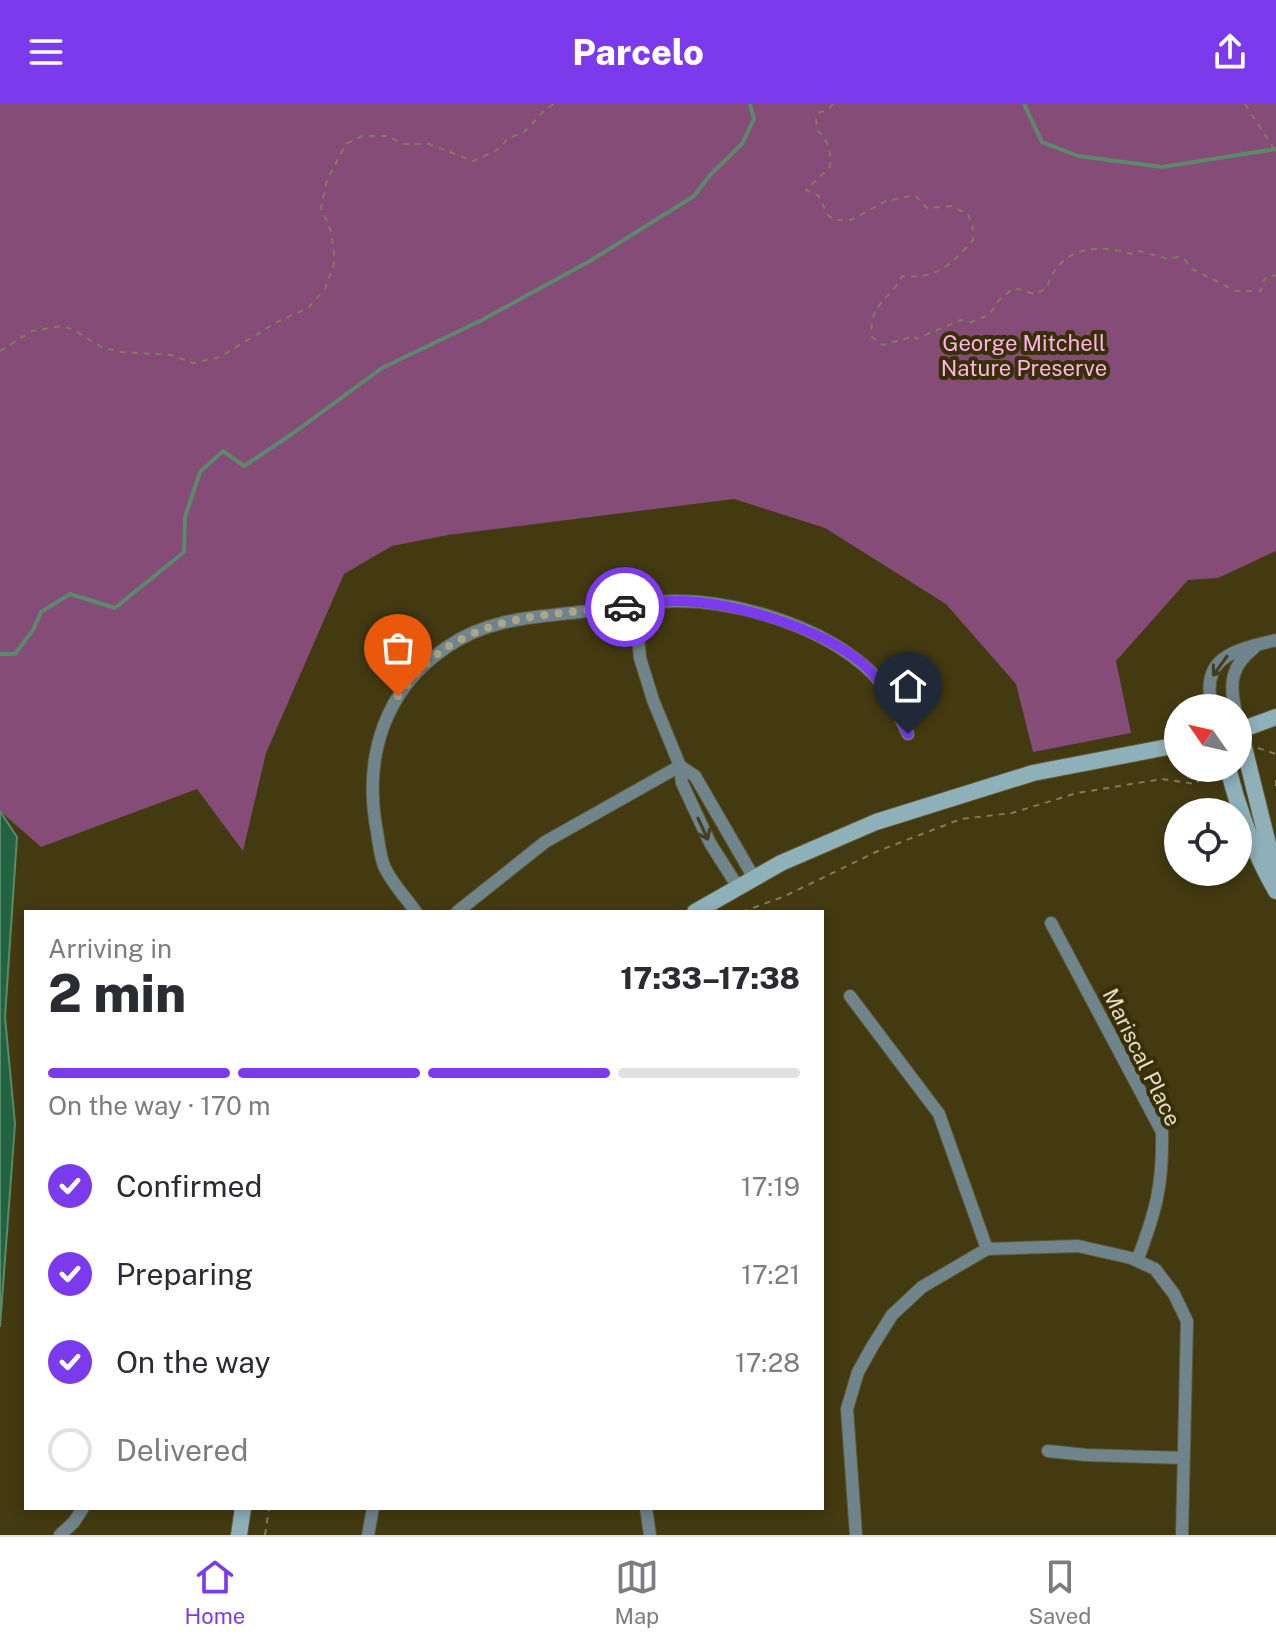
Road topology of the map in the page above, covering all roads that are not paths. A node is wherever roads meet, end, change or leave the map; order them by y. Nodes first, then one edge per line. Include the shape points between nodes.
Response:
1 (635, 606) junction
2 (1276, 640) edge
3 (1257, 645) junction
4 (1210, 694) edge
5 (1233, 694) edge
6 (1276, 717) edge
7 (1252, 724) edge
8 (908, 734) dead end
9 (1164, 748) edge
10 (680, 766) junction
11 (1252, 780) edge
12 (1231, 782) edge
13 (1276, 868) edge
14 (754, 878) junction
15 (738, 887) junction
16 (1276, 891) edge
17 (415, 910) edge
18 (460, 910) edge
19 (698, 910) edge
20 (1051, 923) dead end
21 (850, 996) dead end
22 (987, 1249) junction
23 (1137, 1261) junction
24 (1048, 1451) dead end
25 (1184, 1458) junction
26 (82, 1510) edge
27 (243, 1510) edge
28 (373, 1510) edge
29 (646, 1510) edge
30 (60, 1535) edge
31 (239, 1535) edge
32 (368, 1535) edge
33 (650, 1535) edge
34 (856, 1535) edge
35 (1182, 1535) edge

1 - 8 street via 674,601 744,609 826,641 872,673
1 - 10 street via 640,658
1 - 17 street via 512,619 477,631 447,646 398,696 374,758 371,800 384,866
2 - 3 street
3 -> 4 street via 1236,649 1223,659 1209,684
3 - 5 street via 1238,662
6 - 7 main road
9 - 14 main road via 1033,773 960,795 876,822
10 - 14 street via 695,776
10 -> 15 street via 682,783 710,843
10 - 18 street via 545,842
11 - 13 main road
12 - 16 main road via 1255,855
14 - 15 main road
15 - 19 main road
20 - 23 street, Mariscal Place via 1162,1132 1156,1211
21 - 22 street via 939,1114
22 - 23 street via 1078,1246
22 - 34 street via 922,1287 892,1315 858,1372 847,1409
23 - 25 street via 1155,1269 1187,1321
24 - 25 street
25 - 35 street
26 - 30 street
27 - 31 main road
28 - 32 street
29 - 33 street

